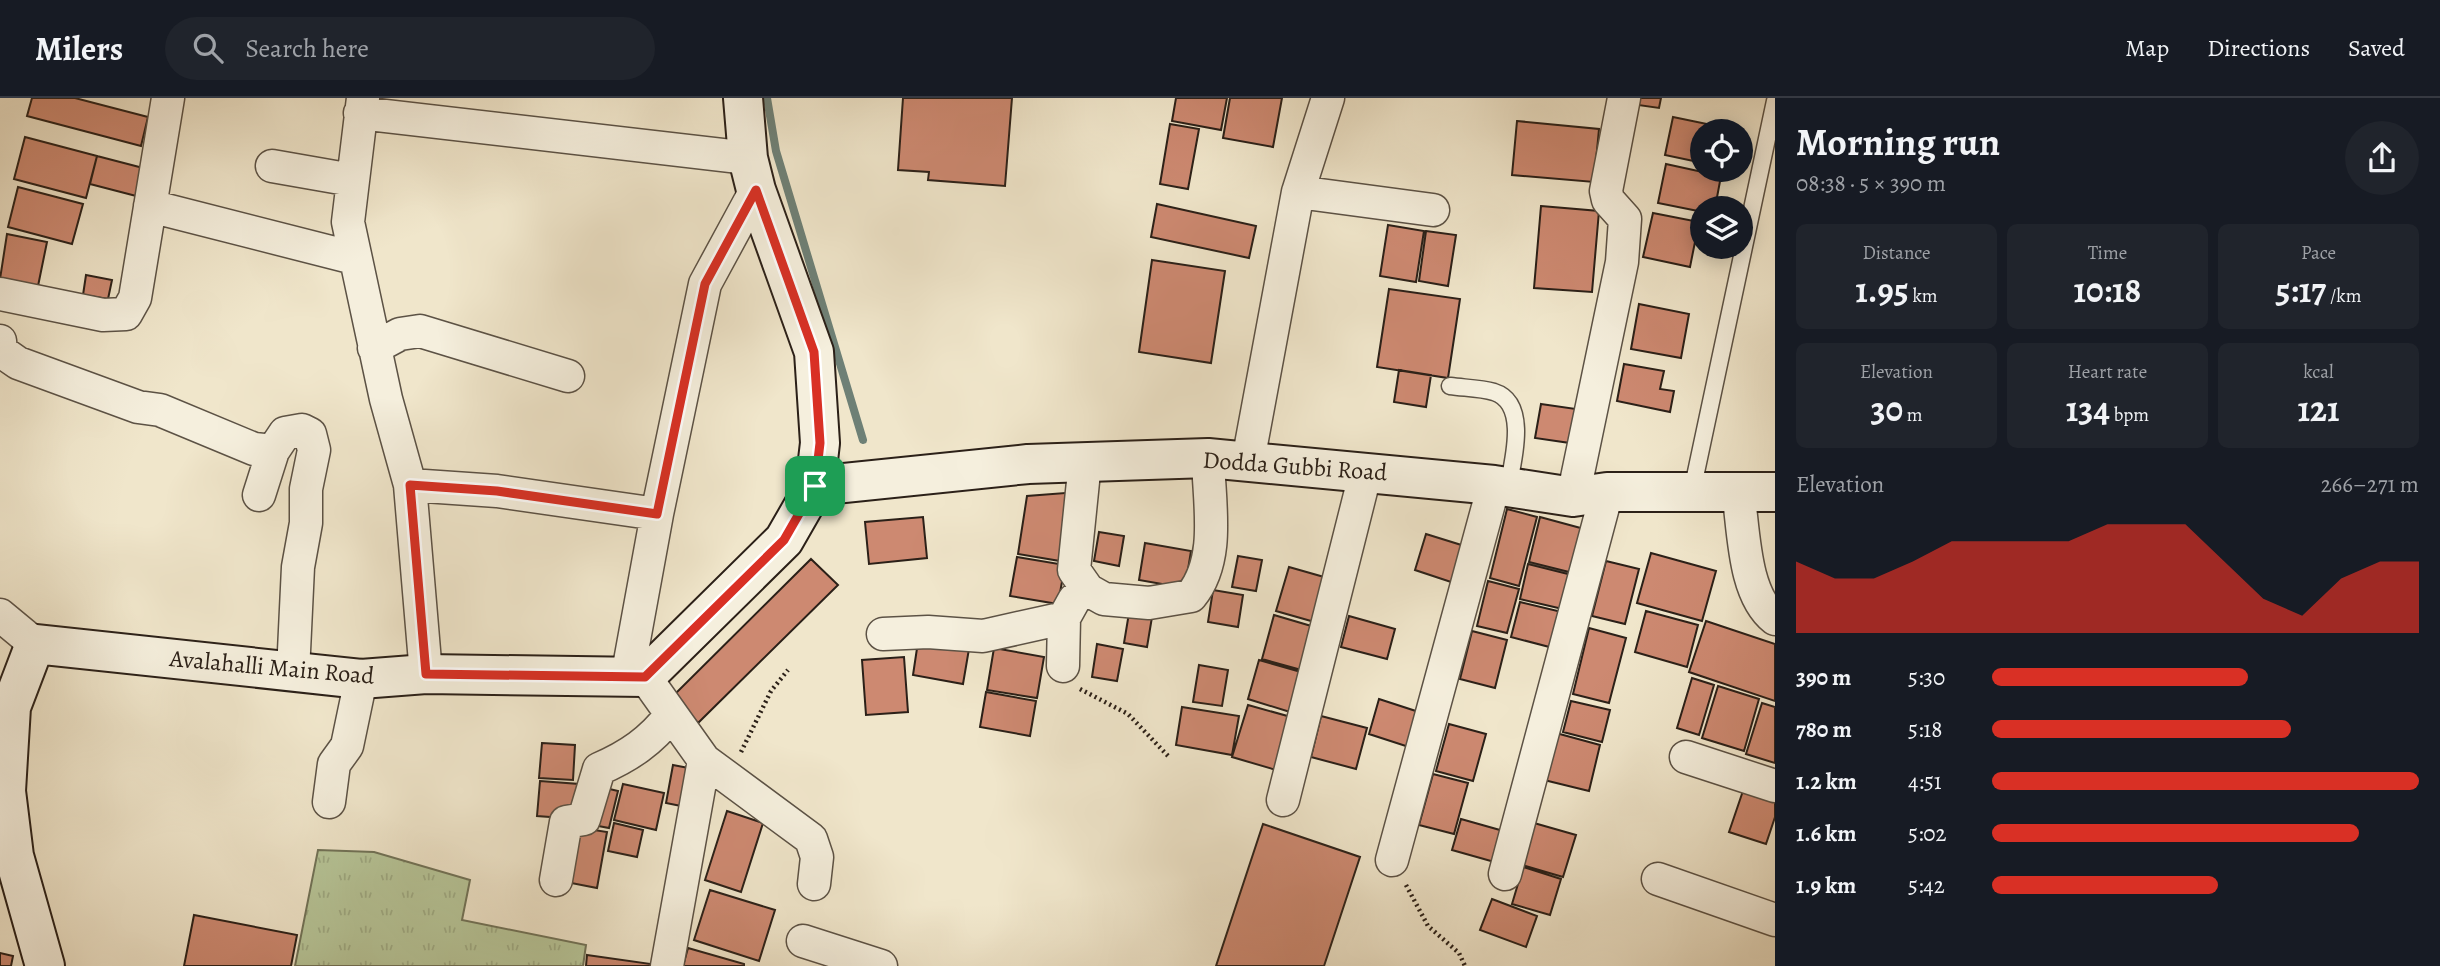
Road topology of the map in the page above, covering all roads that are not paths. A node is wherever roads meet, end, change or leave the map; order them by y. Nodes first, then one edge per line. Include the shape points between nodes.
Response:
1 (168, 98) edge
2 (743, 98) edge
3 (1328, 98) edge
4 (1624, 98) edge
5 (1775, 101) edge
6 (361, 106) edge
7 (272, 166) dead end
8 (752, 174) junction
9 (352, 180) junction
10 (1298, 191) junction
11 (150, 206) junction
12 (1433, 210) dead end
13 (354, 258) junction
14 (0, 294) edge
15 (0, 341) edge
16 (374, 348) junction
17 (568, 376) dead end
18 (1450, 386) dead end
19 (273, 451) junction
20 (1208, 458) junction
21 (1248, 461) junction
22 (1085, 462) junction
23 (1366, 471) junction
24 (410, 485) junction
25 (815, 486) junction
26 (1501, 486) junction
27 (1692, 491) junction
28 (1738, 491) junction
29 (1775, 492) edge
30 (1590, 494) junction
31 (259, 495) dead end
32 (657, 514) junction
33 (1083, 583) junction
34 (0, 615) edge
35 (1064, 618) junction
36 (1775, 619) edge
37 (883, 635) dead end
38 (35, 644) junction
39 (1063, 666) road end
40 (293, 672) junction
41 (426, 674) junction
42 (636, 678) junction
43 (361, 679) junction
44 (671, 715) junction
45 (1686, 757) dead end
46 (716, 769) junction
47 (1775, 786) edge
48 (1283, 800) dead end
49 (329, 802) dead end
50 (7, 857) edge
51 (1392, 860) road end
52 (1505, 874) dead end
53 (1658, 879) dead end
54 (556, 880) dead end
55 (814, 884) dead end
56 (1775, 920) edge
57 (803, 941) dead end
58 (45, 966) edge
59 (667, 966) edge
60 (881, 966) edge

1 - 11 street
2 - 8 main road
3 - 10 street
4 - 30 street via 1606,191 1625,219 1622,262
5 - 27 lane
6 - 8 street
6 - 9 street
7 - 9 street
8 - 25 main road via 814,352 820,443
8 - 32 street via 705,284
9 - 13 street via 348,222
10 - 12 street
10 - 21 street
11 - 13 street
11 - 14 street via 135,298 126,314 103,315
13 - 16 street
15 - 19 street via 1,351 18,363 138,407 160,410 254,449
16 - 17 street via 400,334 420,331
16 - 24 street
18 - 26 lane via 1496,393 1515,417
19 - 31 street
19 - 40 street via 285,433 302,430 310,434 314,450 298,567
20 - 21 main road, Dodda Gubbi Road
20 - 22 main road, Dodda Gubbi Road
20 - 33 street via 1211,556 1191,596 1149,603 1104,599
21 - 23 main road, Dodda Gubbi Road
22 - 25 main road, Dodda Gubbi Road
22 - 33 street via 1074,570
23 - 26 main road, Dodda Gubbi Road
23 - 48 street
24 - 32 street via 497,491
24 - 41 street
25 - 42 main road via 784,540
26 - 30 main road, Dodda Gubbi Road
26 - 51 street
27 - 28 main road, Dodda Gubbi Road
27 - 30 main road, Dodda Gubbi Road
28 - 29 main road, Dodda Gubbi Road
28 - 36 street via 1754,593
30 - 52 street
32 - 42 street
33 - 35 street
34 - 38 street
35 - 37 street via 983,636
35 - 39 street
38 - 40 main road, Avalahalli Main Road
38 - 50 main road via 11,707
40 - 43 main road, Avalahalli Main Road
41 - 42 main road, Avalahalli Main Road
41 - 43 main road, Avalahalli Main Road
42 - 44 street
43 - 49 street via 347,746 334,764
44 - 46 street
44 - 54 street via 655,737 599,769 583,819 566,822
45 - 47 street
46 - 55 street via 810,839 817,857
46 - 59 street
50 - 58 main road
53 - 56 street
57 - 60 street

